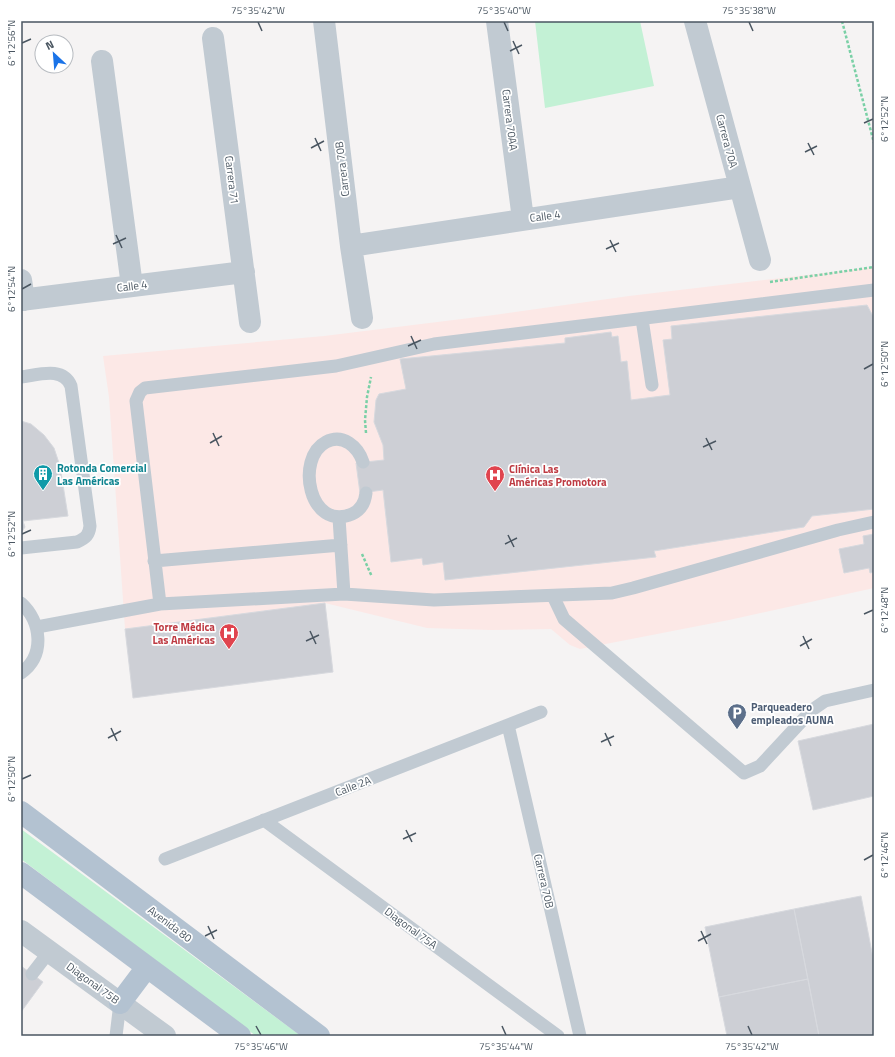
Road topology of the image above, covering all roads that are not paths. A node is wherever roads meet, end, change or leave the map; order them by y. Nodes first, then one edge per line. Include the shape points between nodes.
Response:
1 (324, 21) edge
2 (498, 21) edge
3 (695, 21) edge
4 (213, 38) dead end
5 (102, 61) dead end
6 (740, 187) junction
7 (523, 219) junction
8 (351, 246) junction
9 (760, 260) dead end
10 (244, 272) junction
11 (132, 286) junction
12 (874, 290) edge
13 (22, 293) edge
14 (362, 318) dead end
15 (642, 319) junction
16 (250, 322) dead end
17 (21, 377) edge
18 (652, 385) dead end
19 (363, 462) dead end
20 (366, 493) dead end
21 (339, 518) junction
22 (874, 522) edge
23 (341, 545) junction
24 (21, 548) edge
25 (154, 561) junction
26 (344, 594) junction
27 (553, 596) junction
28 (21, 603) edge
29 (160, 604) junction
30 (37, 627) junction
31 (21, 673) edge
32 (874, 690) edge
33 (541, 712) dead end
34 (508, 725) junction
35 (21, 812) edge
36 (264, 820) junction
37 (165, 859) dead end
38 (21, 873) edge
39 (21, 931) edge
40 (50, 952) junction
41 (146, 966) junction
42 (32, 974) dead end
43 (120, 1002) junction
44 (116, 1036) edge
45 (165, 1036) edge
46 (240, 1036) edge
47 (319, 1036) edge
48 (558, 1036) edge
49 (580, 1036) edge

1 - 8 street, Carrera 70B
2 - 7 street, Carrera 70AA
3 - 6 street, Carrera 70A
4 - 10 street, Carrera 71
5 - 11 street
6 - 7 street, Calle 4
6 - 9 street, Carrera 70A
7 - 8 street, Calle 4
8 - 14 street, Carrera 70B
10 - 11 street, Calle 4
10 - 16 street, Carrera 71
11 - 13 street, Calle 4
12 - 15 lane
15 - 18 lane
15 - 25 lane via 434,344 336,366 145,388 136,401
17 - 24 lane via 56,373 63,374 68,379 90,526 89,533 78,542
19 - 21 lane via 356,448 339,440 325,443 314,454 310,466 312,494 320,510 328,516
20 - 21 lane via 366,499 361,507 354,513
21 - 23 lane
22 - 27 lane via 824,533 633,588
23 - 25 lane
23 - 26 lane
25 - 29 lane
26 - 27 lane via 434,600
26 - 29 lane
27 - 32 lane via 564,618 744,773 760,766 812,710 825,701
28 - 30 lane
29 - 30 lane
30 - 31 lane via 37,651 32,662
33 - 34 lane, Calle 2A
34 - 36 lane, Calle 2A
34 - 49 lane, Carrera 70B
35 - 47 main road, Avenida 80
36 - 37 lane, Calle 2A
36 - 48 lane, Diagonal 75A
38 - 41 main road
39 - 40 street, Diagonal 75B
40 - 42 lane
40 - 43 street, Diagonal 75B
41 - 43 main road
41 - 46 main road
43 - 44 lane
43 - 45 street, Diagonal 75B

